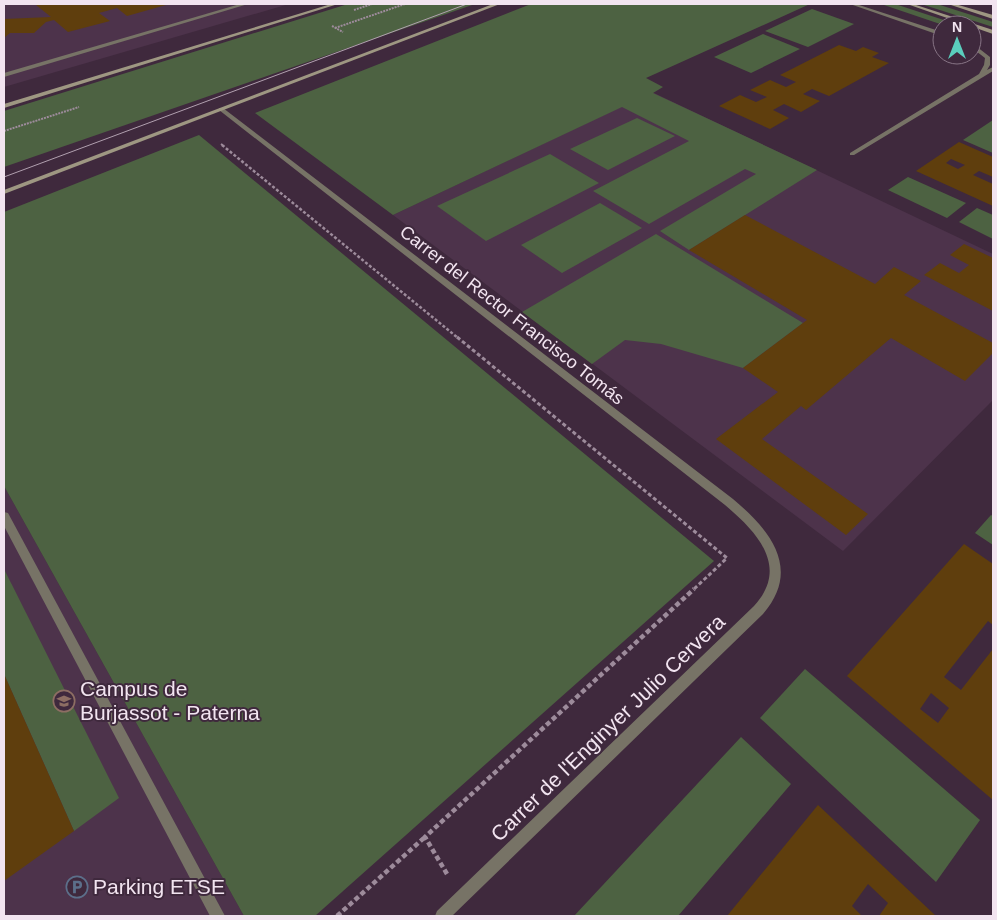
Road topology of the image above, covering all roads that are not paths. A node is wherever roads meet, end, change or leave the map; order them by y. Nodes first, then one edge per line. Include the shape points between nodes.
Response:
1 (245, 4) edge
2 (335, 4) edge
3 (497, 4) edge
4 (852, 4) edge
5 (909, 4) edge
6 (950, 4) edge
7 (993, 17) edge
8 (932, 31) edge
9 (993, 32) edge
10 (982, 53) edge
11 (993, 70) edge
12 (4, 75) edge
13 (981, 75) junction
14 (4, 106) edge
15 (221, 109) junction
16 (852, 154) dead end
17 (4, 192) edge
18 (4, 516) edge
19 (773, 555) joint
20 (218, 916) edge
21 (442, 916) edge

1 - 12 street
2 - 14 street
3 - 15 street
4 - 8 street
5 - 9 street
6 - 7 street
10 - 13 street via 988,58
11 - 13 street
13 - 16 street
15 - 17 street
15 - 19 street, Carrer del Rector Francisco Tomás via 729,502 756,525
18 - 20 street
19 - 21 street, Carrer de l'Enginyer Julio Cervera via 773,587 748,622

